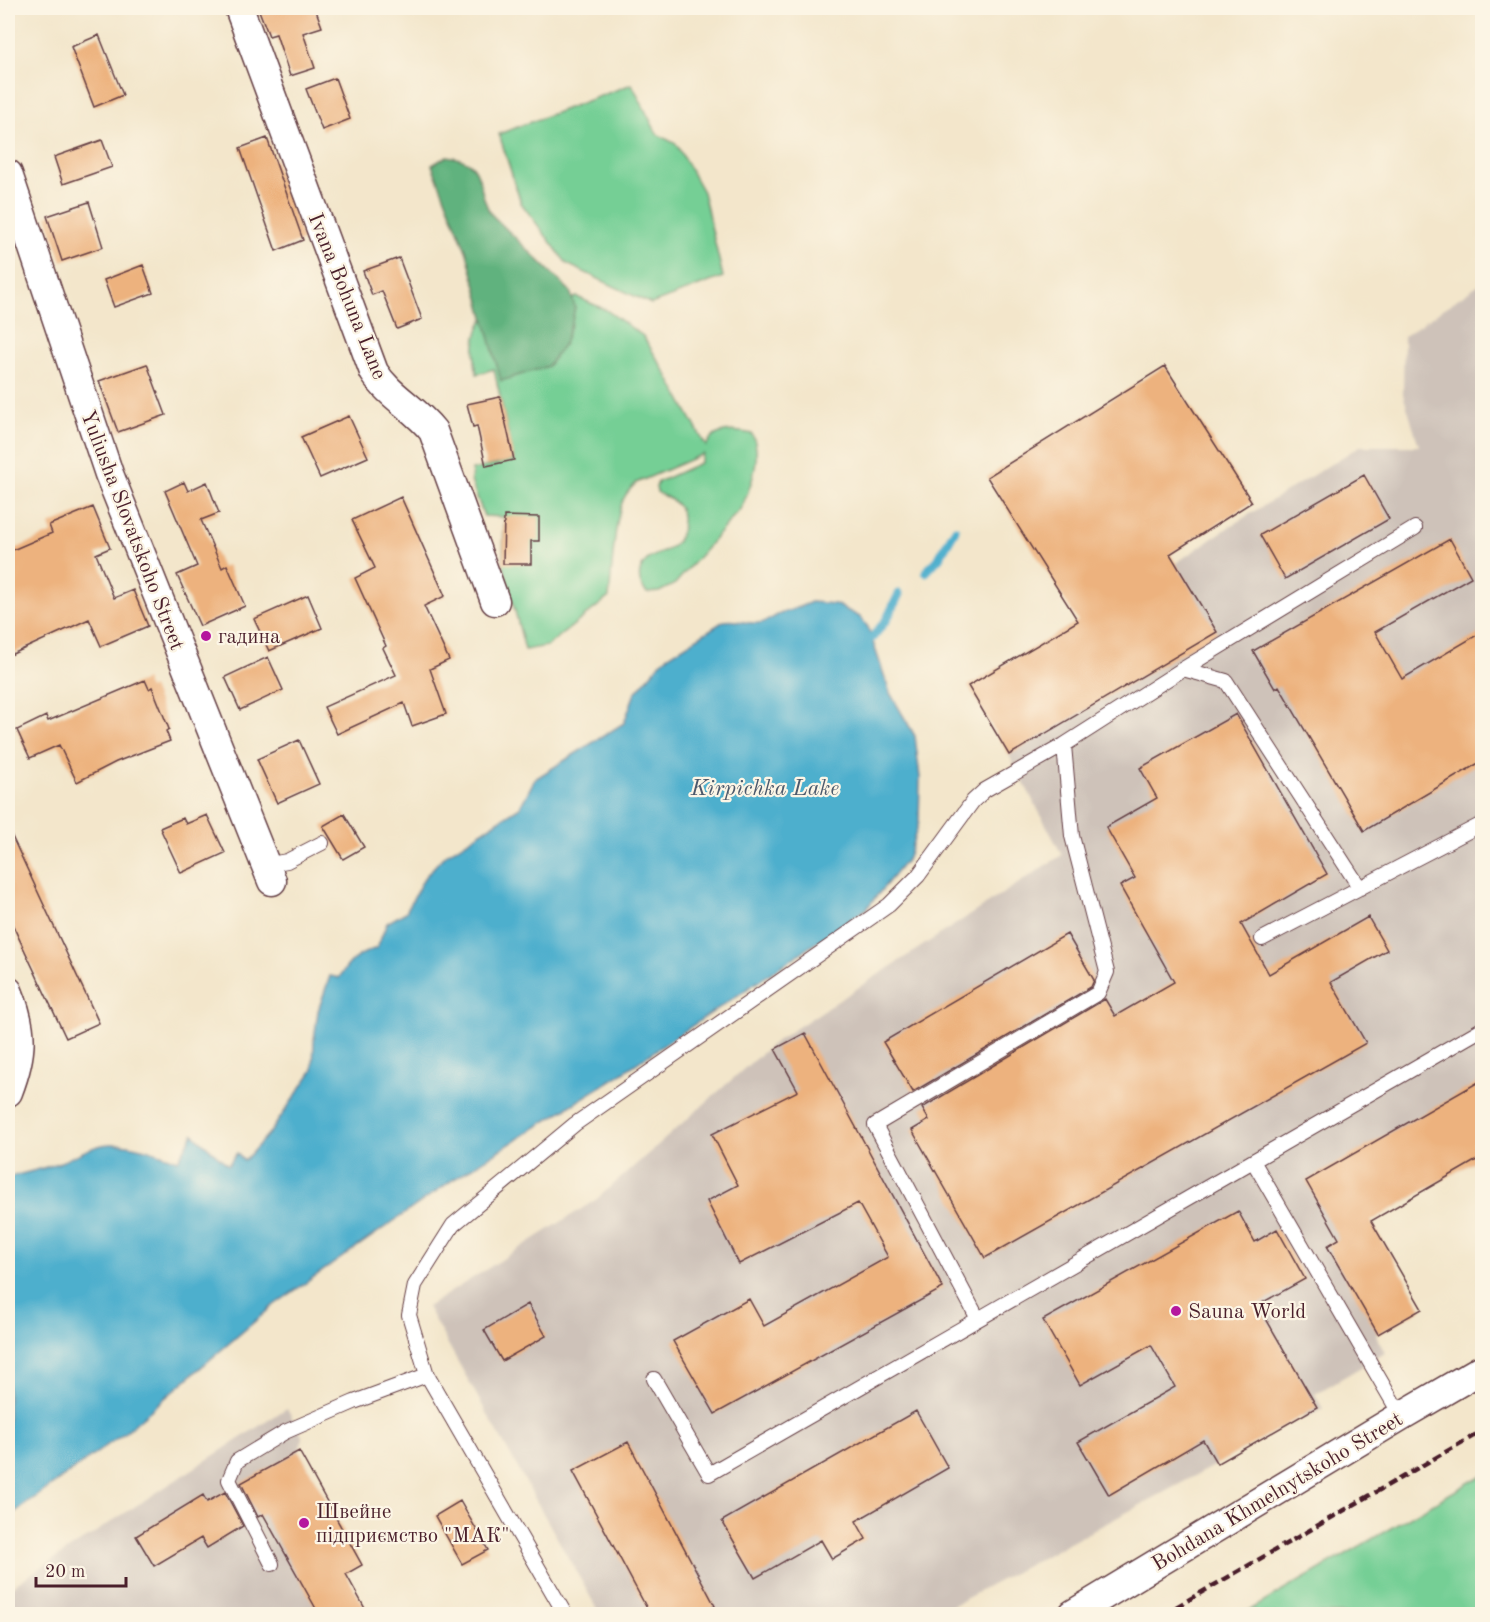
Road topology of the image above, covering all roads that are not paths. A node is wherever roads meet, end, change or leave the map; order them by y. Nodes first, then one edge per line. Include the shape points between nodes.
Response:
1 (239, 8) edge
2 (8, 174) edge
3 (1415, 528) dead end
4 (495, 601) dead end
5 (1183, 669) junction
6 (1064, 745) junction
7 (1482, 824) edge
8 (322, 843) dead end
9 (269, 873) joint
10 (1360, 888) junction
11 (1262, 939) dead end
12 (8, 991) edge
13 (1482, 1029) edge
14 (8, 1092) edge
15 (1253, 1161) junction
16 (978, 1319) junction
17 (1482, 1369) edge
18 (427, 1375) junction
19 (654, 1379) dead end
20 (1401, 1416) junction
21 (272, 1563) dead end
22 (565, 1614) edge
23 (1073, 1614) edge

1 - 4 street, Ivana Bohuna Lane via 374,372 382,386 433,431
2 - 9 street, Yuliusha Slovatskoho Street via 109,474
3 - 5 lane
5 - 6 lane
5 - 10 lane via 1226,681
6 - 16 lane via 1072,836 1107,972 1098,993 875,1125
6 - 18 lane via 985,790 918,876 889,905 575,1124 453,1225 415,1285 409,1315
7 - 10 lane
8 - 9 lane
10 - 11 lane
12 - 14 street via 21,1040
13 - 15 lane
15 - 16 lane
15 - 20 lane
16 - 19 lane via 709,1474
17 - 20 street, Bohdana Khmelnytskoho Street
18 - 21 lane via 285,1432 237,1461 229,1480
18 - 22 lane
20 - 23 street, Bohdana Khmelnytskoho Street

